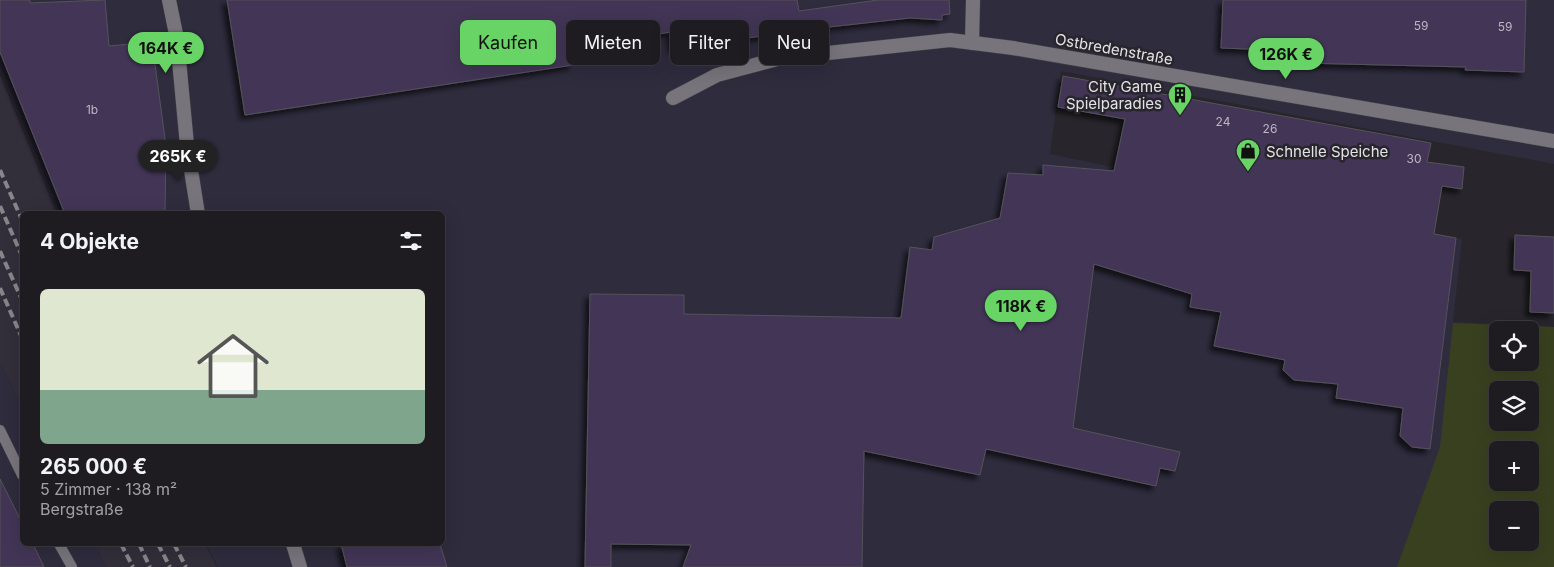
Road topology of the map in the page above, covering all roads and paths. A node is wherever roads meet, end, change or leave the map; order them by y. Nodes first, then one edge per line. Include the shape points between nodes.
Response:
1 (169, 0) edge
2 (972, 0) edge
3 (972, 43) junction
4 (673, 98) dead end
5 (1554, 141) edge
6 (198, 211) edge
7 (0, 430) edge
8 (20, 471) edge
9 (60, 546) edge
10 (293, 546) edge
11 (72, 567) edge
12 (300, 567) edge

1 - 6 street via 177,39 187,145
2 - 3 street
3 - 4 street, Ostbredenstraße via 950,40 762,62 717,75
3 - 5 street, Ostbredenstraße
7 - 8 lane
9 - 11 lane
10 - 12 street

